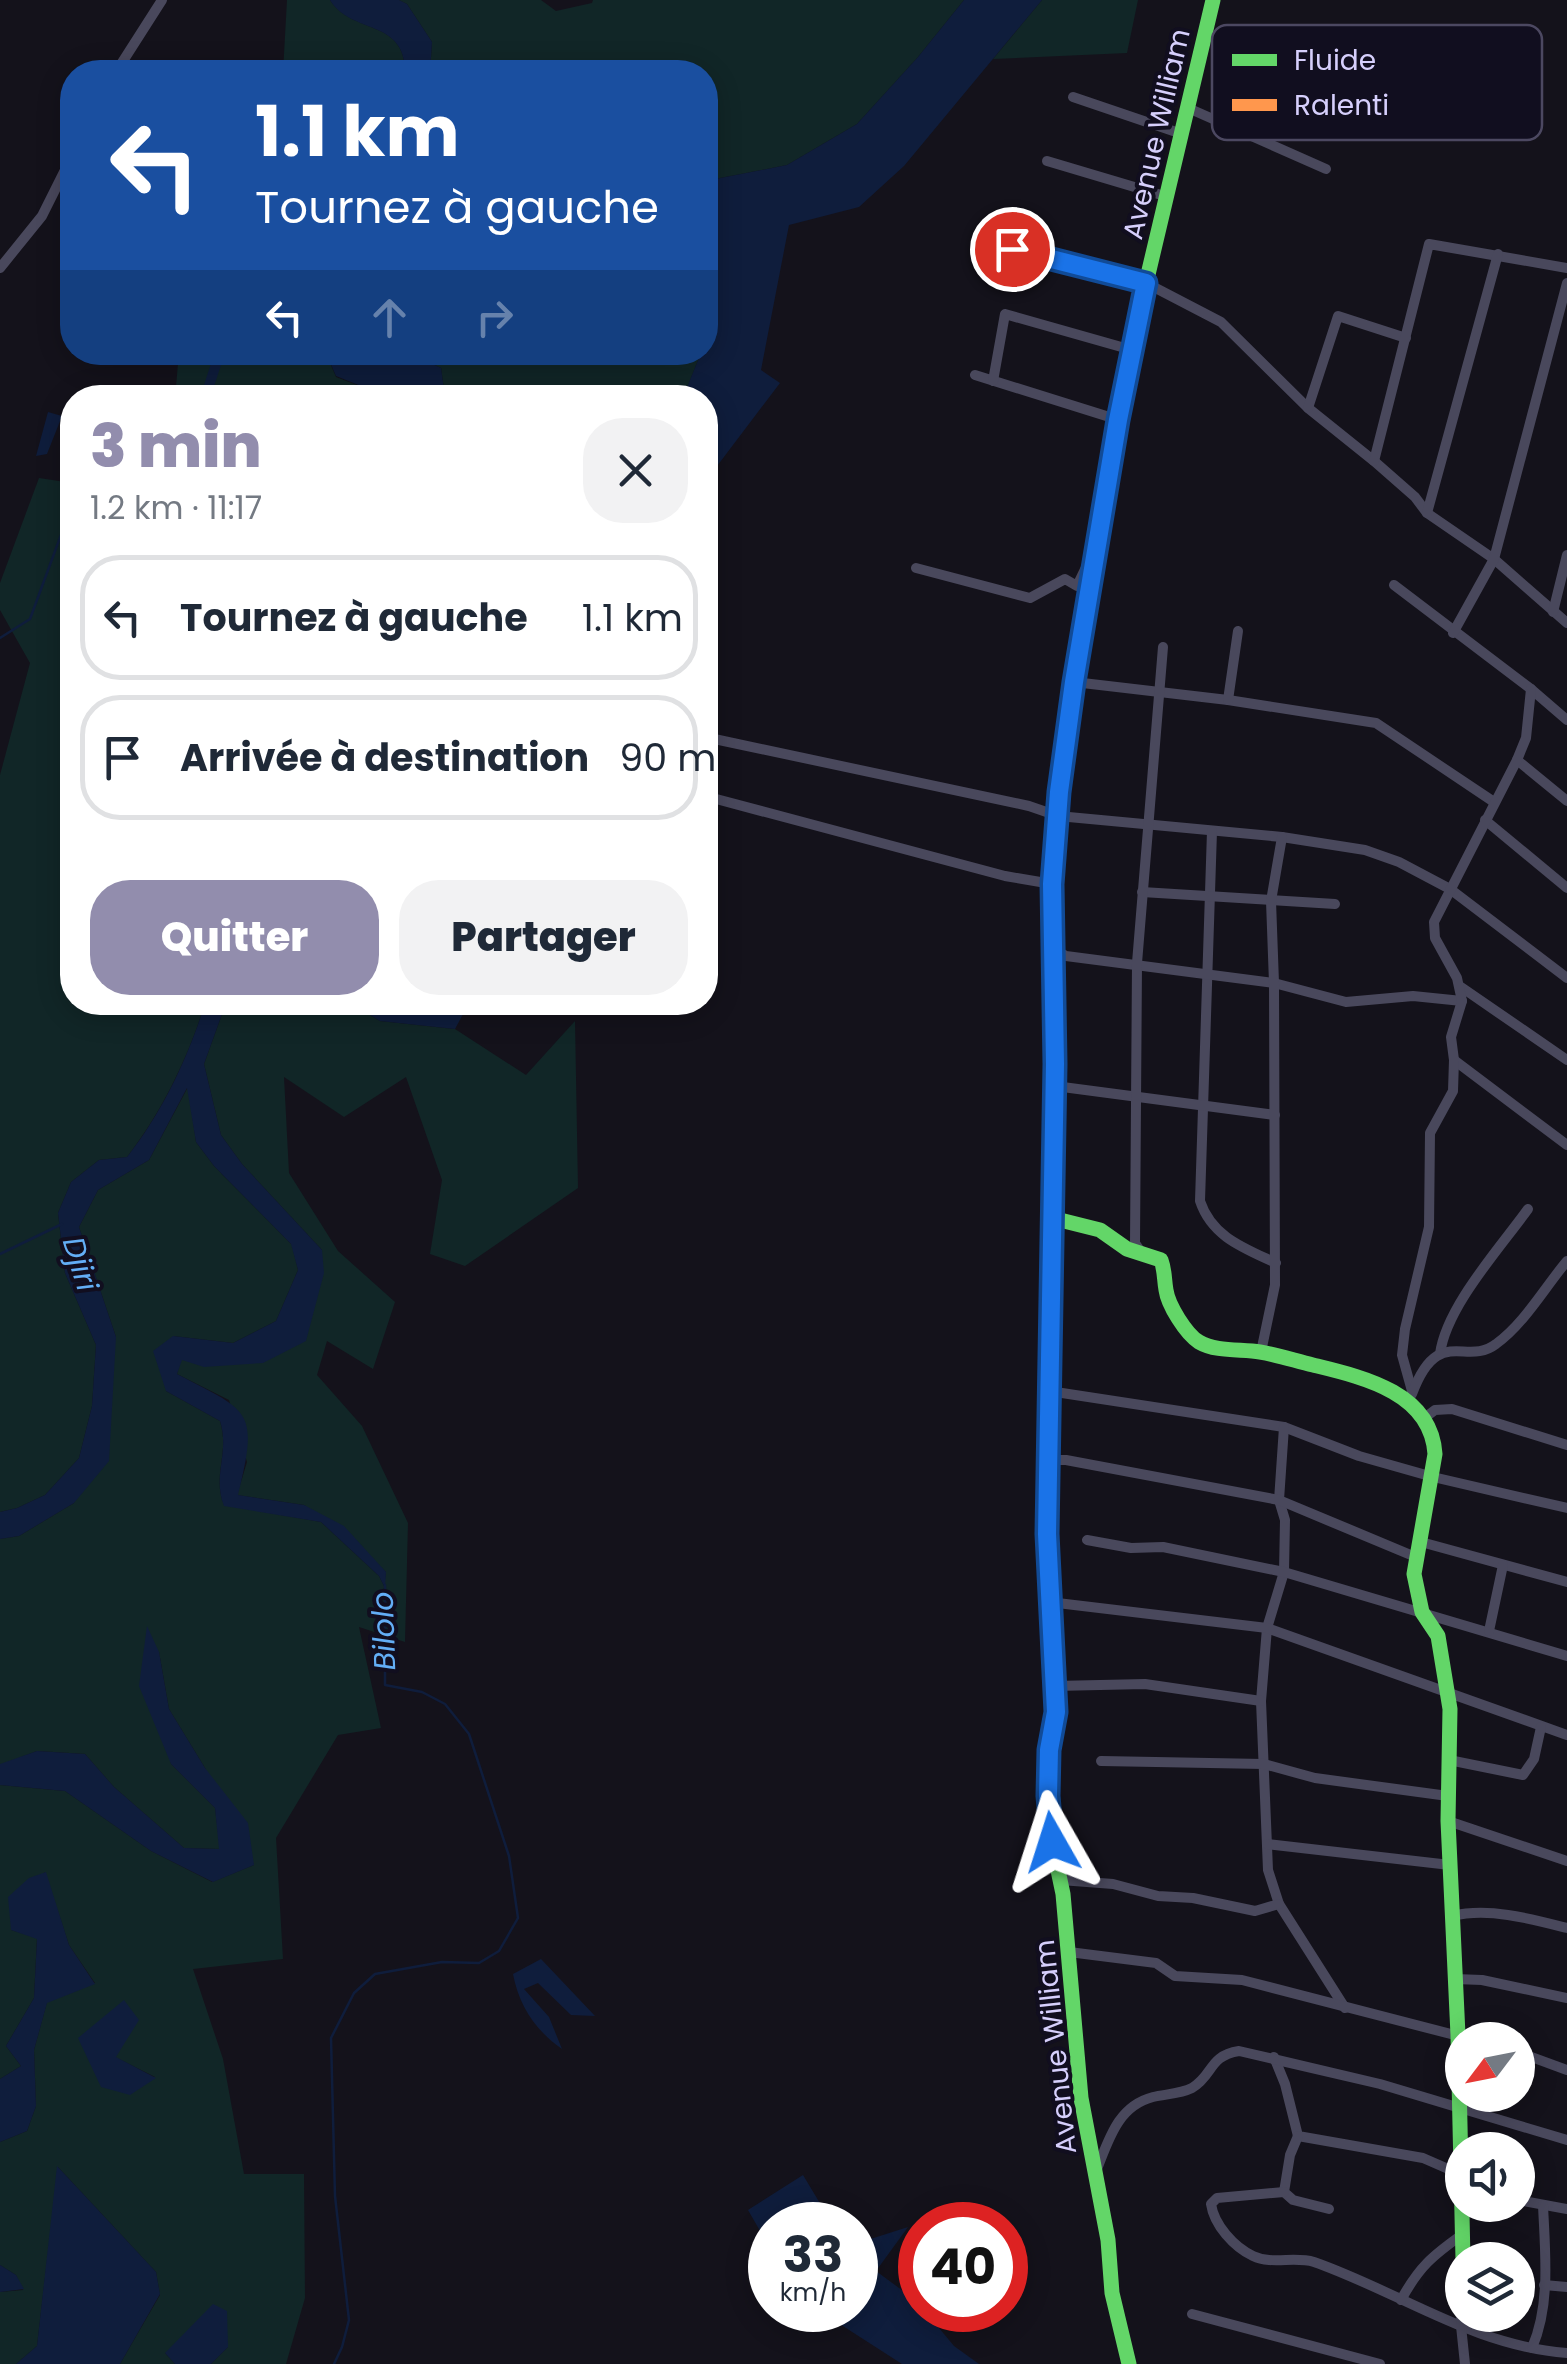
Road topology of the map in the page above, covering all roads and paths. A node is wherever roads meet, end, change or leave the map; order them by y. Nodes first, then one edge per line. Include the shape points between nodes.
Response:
1 (162, 0) edge
2 (1214, 0) edge
3 (124, 60) edge
4 (1073, 97) dead end
5 (1188, 108) junction
6 (1212, 119) edge
7 (1182, 134) junction
8 (1260, 140) edge
9 (1047, 161) dead end
10 (1326, 169) dead end
11 (60, 180) edge
12 (1168, 198) junction
13 (1012, 249) dead end
14 (1498, 254) junction
15 (0, 268) edge
16 (1567, 268) edge
17 (1146, 283) junction
18 (1567, 283) edge
19 (1406, 338) junction
20 (1132, 350) junction
21 (975, 376) dead end
22 (992, 381) junction
23 (1308, 408) junction
24 (1118, 420) junction
25 (1374, 461) junction
26 (1427, 513) junction
27 (1098, 544) junction
28 (1567, 555) edge
29 (1494, 558) junction
30 (916, 568) dead end
31 (1394, 586) dead end
32 (1553, 612) junction
33 (1567, 622) edge
34 (1238, 631) dead end
35 (1452, 632) junction
36 (1163, 647) dead end
37 (1074, 682) junction
38 (1530, 688) junction
39 (1157, 694) junction
40 (1228, 700) junction
41 (1567, 720) edge
42 (718, 739) edge
43 (1517, 760) junction
44 (718, 799) edge
45 (1567, 801) edge
46 (1494, 802) junction
47 (1058, 816) junction
48 (1485, 820) junction
49 (1148, 823) junction
50 (1212, 831) junction
51 (1282, 837) junction
52 (1052, 884) junction
53 (1567, 888) edge
54 (1450, 889) junction
55 (1142, 892) junction
56 (1211, 898) junction
57 (1271, 900) junction
58 (1335, 904) dead end
59 (1054, 950) junction
60 (1137, 963) junction
61 (1208, 974) junction
62 (1567, 978) edge
63 (1274, 983) junction
64 (1461, 987) junction
65 (1462, 1001) junction
66 (1454, 1060) junction
67 (1567, 1060) edge
68 (1055, 1086) junction
69 (1136, 1097) junction
70 (1202, 1108) junction
71 (1275, 1115) junction
72 (1567, 1145) edge
73 (1528, 1209) dead end
74 (1052, 1218) junction
75 (1144, 1256) junction
76 (1567, 1260) edge
77 (1276, 1263) junction
78 (1261, 1352) junction
79 (1440, 1354) junction
80 (1049, 1391) junction
81 (1412, 1398) junction
82 (1423, 1418) junction
83 (1284, 1427) junction
84 (1567, 1445) edge
85 (1048, 1460) junction
86 (1433, 1478) junction
87 (1279, 1500) junction
88 (1567, 1508) edge
89 (1087, 1540) dead end
90 (1420, 1550) junction
91 (1503, 1564) junction
92 (1284, 1572) junction
93 (1567, 1582) edge
94 (1049, 1602) junction
95 (1422, 1612) junction
96 (1266, 1628) junction
97 (1489, 1631) junction
98 (1567, 1656) edge
99 (1054, 1686) junction
100 (1448, 1694) junction
101 (1261, 1702) junction
102 (1541, 1727) junction
103 (1567, 1736) edge
104 (1450, 1760) junction
105 (1101, 1761) dead end
106 (1264, 1764) junction
107 (1448, 1796) junction
108 (1448, 1821) junction
109 (1267, 1844) junction
110 (1567, 1861) edge
111 (1450, 1865) junction
112 (1061, 1880) junction
113 (1279, 1904) junction
114 (1452, 1916) junction
115 (1567, 1928) edge
116 (1069, 1952) junction
117 (1456, 1979) junction
118 (1567, 1998) edge
119 (1345, 2008) junction
120 (1463, 2022) edge
121 (1445, 2033) edge
122 (1274, 2057) junction
123 (1535, 2058) edge
124 (1567, 2070) edge
125 (1445, 2105) edge
126 (1469, 2112) edge
127 (1298, 2136) junction
128 (1567, 2140) edge
129 (1445, 2167) edge
130 (1095, 2174) junction
131 (1284, 2192) junction
132 (1535, 2203) edge
133 (1543, 2205) junction
134 (1329, 2209) dead end
135 (1567, 2209) edge
136 (1462, 2222) edge
137 (1462, 2234) junction
138 (1462, 2242) edge
139 (1544, 2285) junction
140 (1567, 2287) edge
141 (1402, 2300) junction
142 (1192, 2314) dead end
143 (1445, 2319) edge
144 (1462, 2332) edge
145 (1472, 2332) edge
146 (1532, 2348) junction
147 (1567, 2353) edge
148 (1129, 2364) edge
149 (1380, 2364) edge
150 (1466, 2364) edge

1 - 3 street
2 - 5 street, Avenue William
4 - 7 street
5 - 6 street
5 - 7 street, Avenue William
7 - 12 street, Avenue William
8 - 10 street
9 - 12 street
11 - 15 street via 42,216
12 - 17 street, Avenue William
13 - 17 street
14 - 16 street
14 - 19 street via 1429,244
14 - 26 street
17 - 20 street, Avenue William
17 - 23 street via 1221,322
18 - 29 street
19 - 23 street via 1338,316
19 - 25 street
20 - 22 street via 1005,314
20 - 24 street, Avenue William
21 - 22 street
22 - 24 street
23 - 25 street
24 - 27 street, Avenue William
25 - 26 street
26 - 29 street
27 - 30 street via 1077,586 1066,579 1030,598
27 - 37 street, Avenue William
28 - 32 street
29 - 32 street
29 - 35 street
31 - 35 street
32 - 33 street
34 - 40 street
35 - 38 street
36 - 39 street
37 - 39 street
37 - 47 street, Avenue William
38 - 41 street
38 - 43 street
39 - 40 street
39 - 49 street
40 - 46 street via 1376,723
42 - 47 street
43 - 45 street
43 - 46 street
44 - 52 street
46 - 48 street
47 - 49 street
47 - 52 street, Avenue William
48 - 53 street
48 - 54 street
49 - 50 street
49 - 55 street
50 - 51 street
50 - 56 street
51 - 54 street via 1366,850
51 - 57 street
52 - 59 street, Avenue William
54 - 62 street
54 - 64 street via 1434,931
55 - 56 street
55 - 60 street
56 - 57 street
56 - 61 street
57 - 58 street
57 - 63 street
59 - 60 street
59 - 68 street, Avenue William
60 - 61 street
60 - 69 street
61 - 63 street
61 - 70 street
63 - 65 street via 1346,1002 1413,996
63 - 71 street
64 - 65 street
64 - 67 street
65 - 66 street via 1451,1037
66 - 72 street
66 - 81 street via 1452,1091 1430,1134 1429,1226 1405,1328 1402,1355
68 - 69 street
68 - 74 street, Avenue William
69 - 70 street
69 - 75 street via 1135,1243
70 - 71 street
70 - 77 street via 1200,1201 1206,1220
71 - 77 street
73 - 79 street via 1458,1309
74 - 75 street via 1100,1230
74 - 80 street, Avenue William
75 - 78 street via 1163,1263 1173,1309 1197,1341
76 - 79 street via 1497,1344
77 - 78 street
78 - 81 street via 1377,1381
79 - 81 street
80 - 83 street
80 - 85 street, Avenue William
81 - 82 street
82 - 84 street via 1452,1409
82 - 86 street via 1434,1440
83 - 86 street
83 - 87 street
85 - 87 street
85 - 94 street, Avenue William
86 - 88 street
86 - 90 street
87 - 90 street
87 - 92 street
89 - 92 street via 1162,1546
90 - 91 street
90 - 95 street via 1414,1588
91 - 93 street
91 - 97 street
92 - 95 street
92 - 96 street
94 - 96 street
94 - 99 street, Avenue William
95 - 97 street
95 - 100 street via 1438,1636
96 - 100 street
96 - 101 street
97 - 98 street
99 - 101 street via 1144,1684
99 - 112 street, Avenue William via 1048,1796
100 - 102 street
100 - 104 street
101 - 106 street
102 - 103 street
102 - 104 street via 1523,1776
104 - 107 street
105 - 106 street
106 - 107 street via 1315,1778
106 - 109 street
107 - 108 street
108 - 110 street
108 - 111 street
109 - 111 street
109 - 113 street
111 - 114 street
112 - 113 street via 1255,1910
112 - 116 street, Avenue William
113 - 119 street
114 - 115 street via 1504,1916
114 - 117 street
116 - 119 street via 1156,1964 1175,1976 1242,1980
116 - 130 street, Avenue William via 1081,2098
117 - 118 street
117 - 120 street
119 - 121 street
122 - 125 street
122 - 127 street
122 - 130 street via 1224,2053 1189,2090 1132,2105 1116,2124
123 - 124 street
126 - 128 street
127 - 129 street
127 - 131 street
130 - 148 street, Avenue William
131 - 134 street
131 - 141 street via 1217,2198 1211,2210 1248,2254 1310,2260
132 - 133 street
133 - 135 street
133 - 139 street
136 - 137 street
137 - 138 street
137 - 141 street via 1417,2271
139 - 140 street
139 - 146 street
141 - 143 street
142 - 149 street
144 - 150 street
145 - 146 street
146 - 147 street

